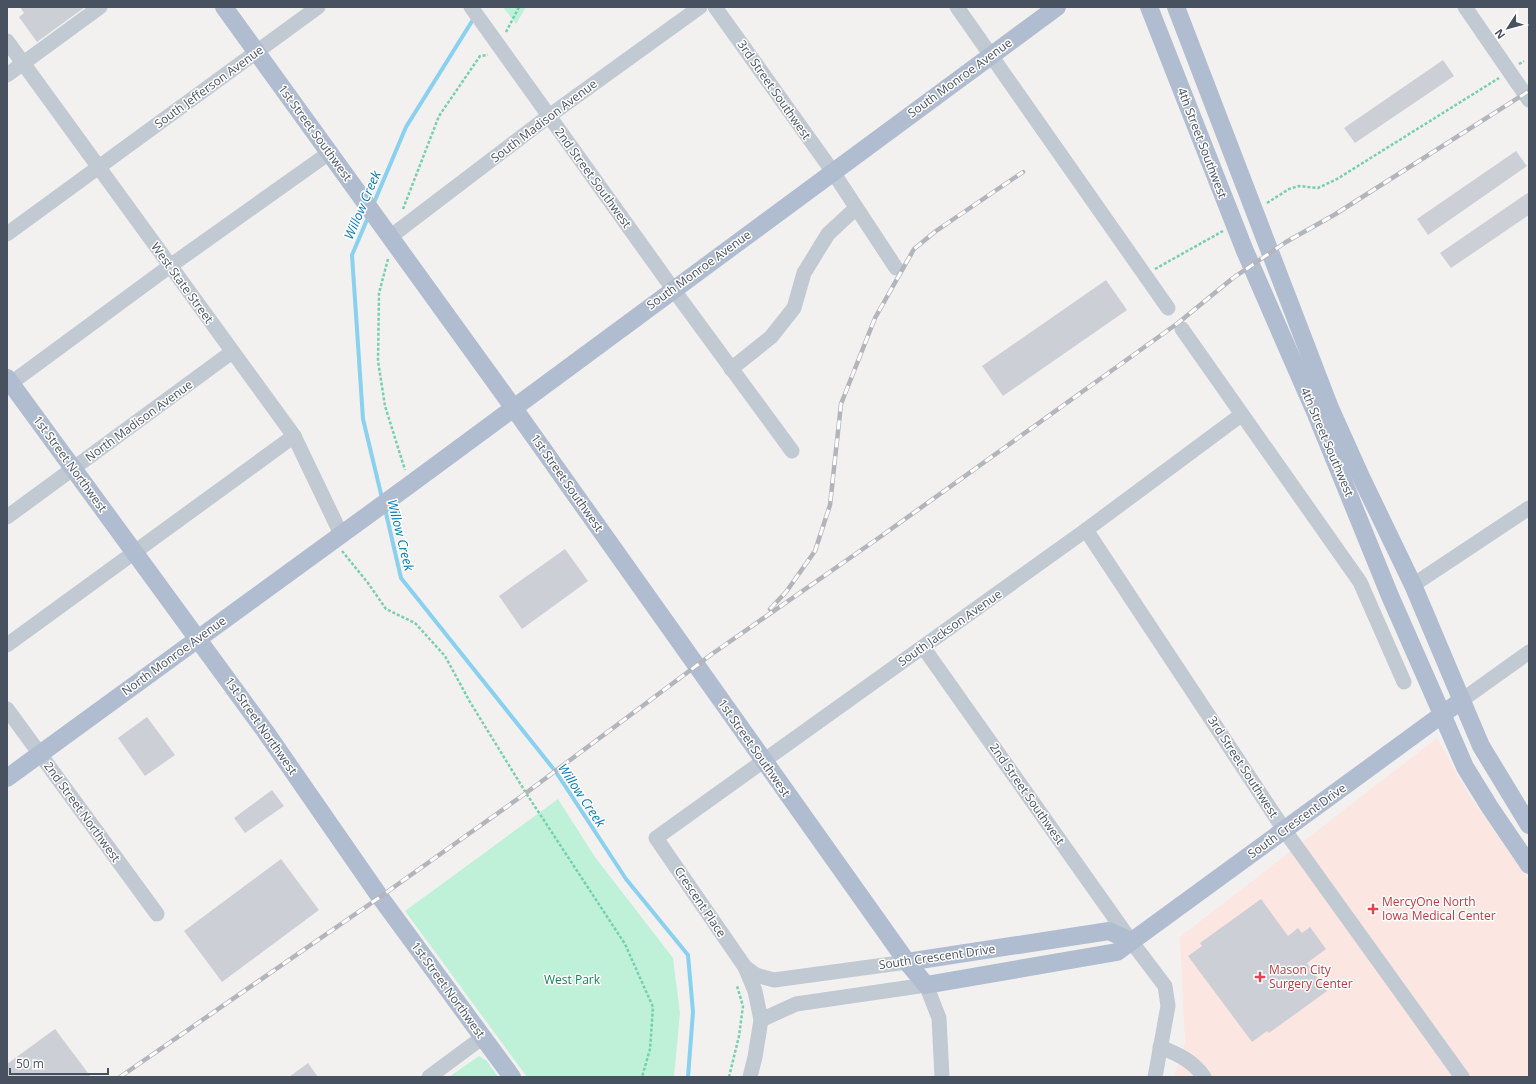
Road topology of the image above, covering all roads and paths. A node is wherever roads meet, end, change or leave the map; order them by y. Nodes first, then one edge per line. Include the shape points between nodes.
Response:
1 (100, 7) edge
2 (224, 7) edge
3 (318, 7) edge
4 (471, 7) edge
5 (700, 7) edge
6 (715, 7) edge
7 (957, 7) edge
8 (1057, 7) edge
9 (1149, 7) edge
10 (1176, 7) edge
11 (1465, 7) edge
12 (7, 41) edge
13 (257, 52) junction
14 (991, 56) junction
15 (1524, 61) dead end
16 (23, 63) junction
17 (1509, 71) junction
18 (7, 75) edge
19 (1529, 100) edge
20 (549, 116) junction
21 (330, 153) junction
22 (99, 168) junction
23 (833, 172) junction
24 (1270, 201) dead end
25 (856, 208) junction
26 (1222, 232) dead end
27 (7, 234) edge
28 (389, 235) junction
29 (170, 266) junction
30 (896, 268) dead end
31 (1144, 275) junction
32 (673, 290) junction
33 (1168, 308) dead end
34 (1182, 329) dead end
35 (232, 352) junction
36 (731, 369) junction
37 (8, 382) edge
38 (513, 407) junction
39 (1241, 415) junction
40 (294, 436) junction
41 (792, 451) dead end
42 (74, 469) junction
43 (1529, 508) edge
44 (7, 517) edge
45 (1086, 530) junction
46 (346, 536) junction
47 (134, 552) junction
48 (1413, 585) junction
49 (198, 639) junction
50 (7, 645) edge
51 (923, 647) junction
52 (1529, 652) edge
53 (1404, 682) dead end
54 (1462, 700) junction
55 (7, 709) edge
56 (1442, 714) junction
57 (40, 754) junction
58 (764, 760) junction
59 (7, 778) edge
60 (1529, 824) edge
61 (1284, 831) junction
62 (656, 838) joint
63 (1529, 865) edge
64 (157, 914) dead end
65 (1131, 941) junction
66 (907, 962) junction
67 (744, 967) junction
68 (736, 984) dead end
69 (926, 985) junction
70 (761, 1020) junction
71 (483, 1038) junction
72 (1160, 1047) junction
73 (429, 1077) edge
74 (512, 1077) edge
75 (642, 1077) edge
76 (729, 1077) edge
77 (750, 1077) edge
78 (942, 1077) edge
79 (1155, 1077) edge
80 (1204, 1077) edge
81 (1462, 1077) edge

1 - 16 street
2 - 13 main road, 1st Street Southwest
3 - 13 street, South Jefferson Avenue
4 - 20 street, 2nd Street Southwest
5 - 20 street, South Madison Avenue
6 - 23 street, 3rd Street Southwest
7 - 14 street
8 - 14 main road, South Monroe Avenue
9 - 56 main road, 4th Street Southwest via 1244,251 1316,414 1390,596
10 - 48 main road, 4th Street Southwest via 1330,408
11 - 17 street
12 - 16 street, West State Street
13 - 21 main road, 1st Street Southwest
13 - 22 street, South Jefferson Avenue
14 - 23 main road, South Monroe Avenue
14 - 31 street
15 - 17 path
16 - 18 street
16 - 22 street, West State Street
17 - 19 street
17 - 24 path via 1337,179 1318,188 1299,186 1289,189
20 - 28 street, South Madison Avenue
20 - 32 street, 2nd Street Southwest
21 - 28 main road, 1st Street Southwest
21 - 29 street
22 - 27 street, South Jefferson Avenue
22 - 29 street, West State Street
23 - 25 street, 3rd Street Southwest
23 - 32 main road, South Monroe Avenue
25 - 30 street, 3rd Street Southwest
25 - 36 street via 828,234 804,273 794,308 771,337
26 - 31 path
28 - 38 main road, 1st Street Southwest
29 - 35 street, West State Street
29 - 37 street
31 - 33 street
32 - 36 street, 2nd Street Southwest
32 - 38 main road, South Monroe Avenue
34 - 39 street
35 - 40 street, West State Street
35 - 42 street, North Madison Avenue
36 - 41 street, 2nd Street Southwest
37 - 42 main road, 1st Street Northwest
38 - 46 main road, South Monroe Avenue
38 - 58 main road, 1st Street Southwest
39 - 45 street, South Jackson Avenue
39 - 53 street via 1360,582
40 - 46 street, West State Street
40 - 47 street
42 - 44 street, North Madison Avenue
42 - 47 main road, 1st Street Northwest
43 - 48 street
45 - 51 street, South Jackson Avenue
45 - 61 street, 3rd Street Southwest
46 - 49 main road, North Monroe Avenue
46 - 75 path via 342,550 386,609 414,623 445,656 518,780 625,944 653,1007 650,1049
47 - 49 main road, 1st Street Northwest
47 - 50 street
48 - 54 main road, 4th Street Southwest
49 - 57 main road, North Monroe Avenue
49 - 71 main road, 1st Street Northwest
51 - 58 street, South Jackson Avenue
51 - 65 street, 2nd Street Southwest
52 - 54 street
54 - 56 main road, South Crescent Drive
54 - 60 main road, 4th Street Southwest via 1481,746
55 - 57 street, 2nd Street Northwest
56 - 61 main road, South Crescent Drive
56 - 63 main road, 4th Street Southwest via 1465,767
57 - 59 main road, North Monroe Avenue
57 - 64 street, 2nd Street Northwest
58 - 62 street, South Jackson Avenue
58 - 66 main road, 1st Street Southwest
61 - 65 main road, South Crescent Drive
61 - 81 street, 3rd Street Southwest
62 - 67 street, Crescent Place
65 - 66 main road, South Crescent Drive via 1109,931
65 - 69 main road, South Crescent Drive via 1117,952
65 - 72 street, 2nd Street Southwest via 1164,986 1168,1006
66 - 67 street, South Crescent Drive via 774,980 756,975
66 - 69 main road, 1st Street Southwest
67 - 70 street, Crescent Place via 755,991
68 - 76 path via 743,1006
69 - 70 street, South Crescent Drive via 796,1004
69 - 78 street via 939,1018
70 - 77 street
71 - 73 street
71 - 74 main road, 1st Street Northwest
72 - 79 street, 2nd Street Southwest
72 - 80 street via 1178,1054 1196,1066

